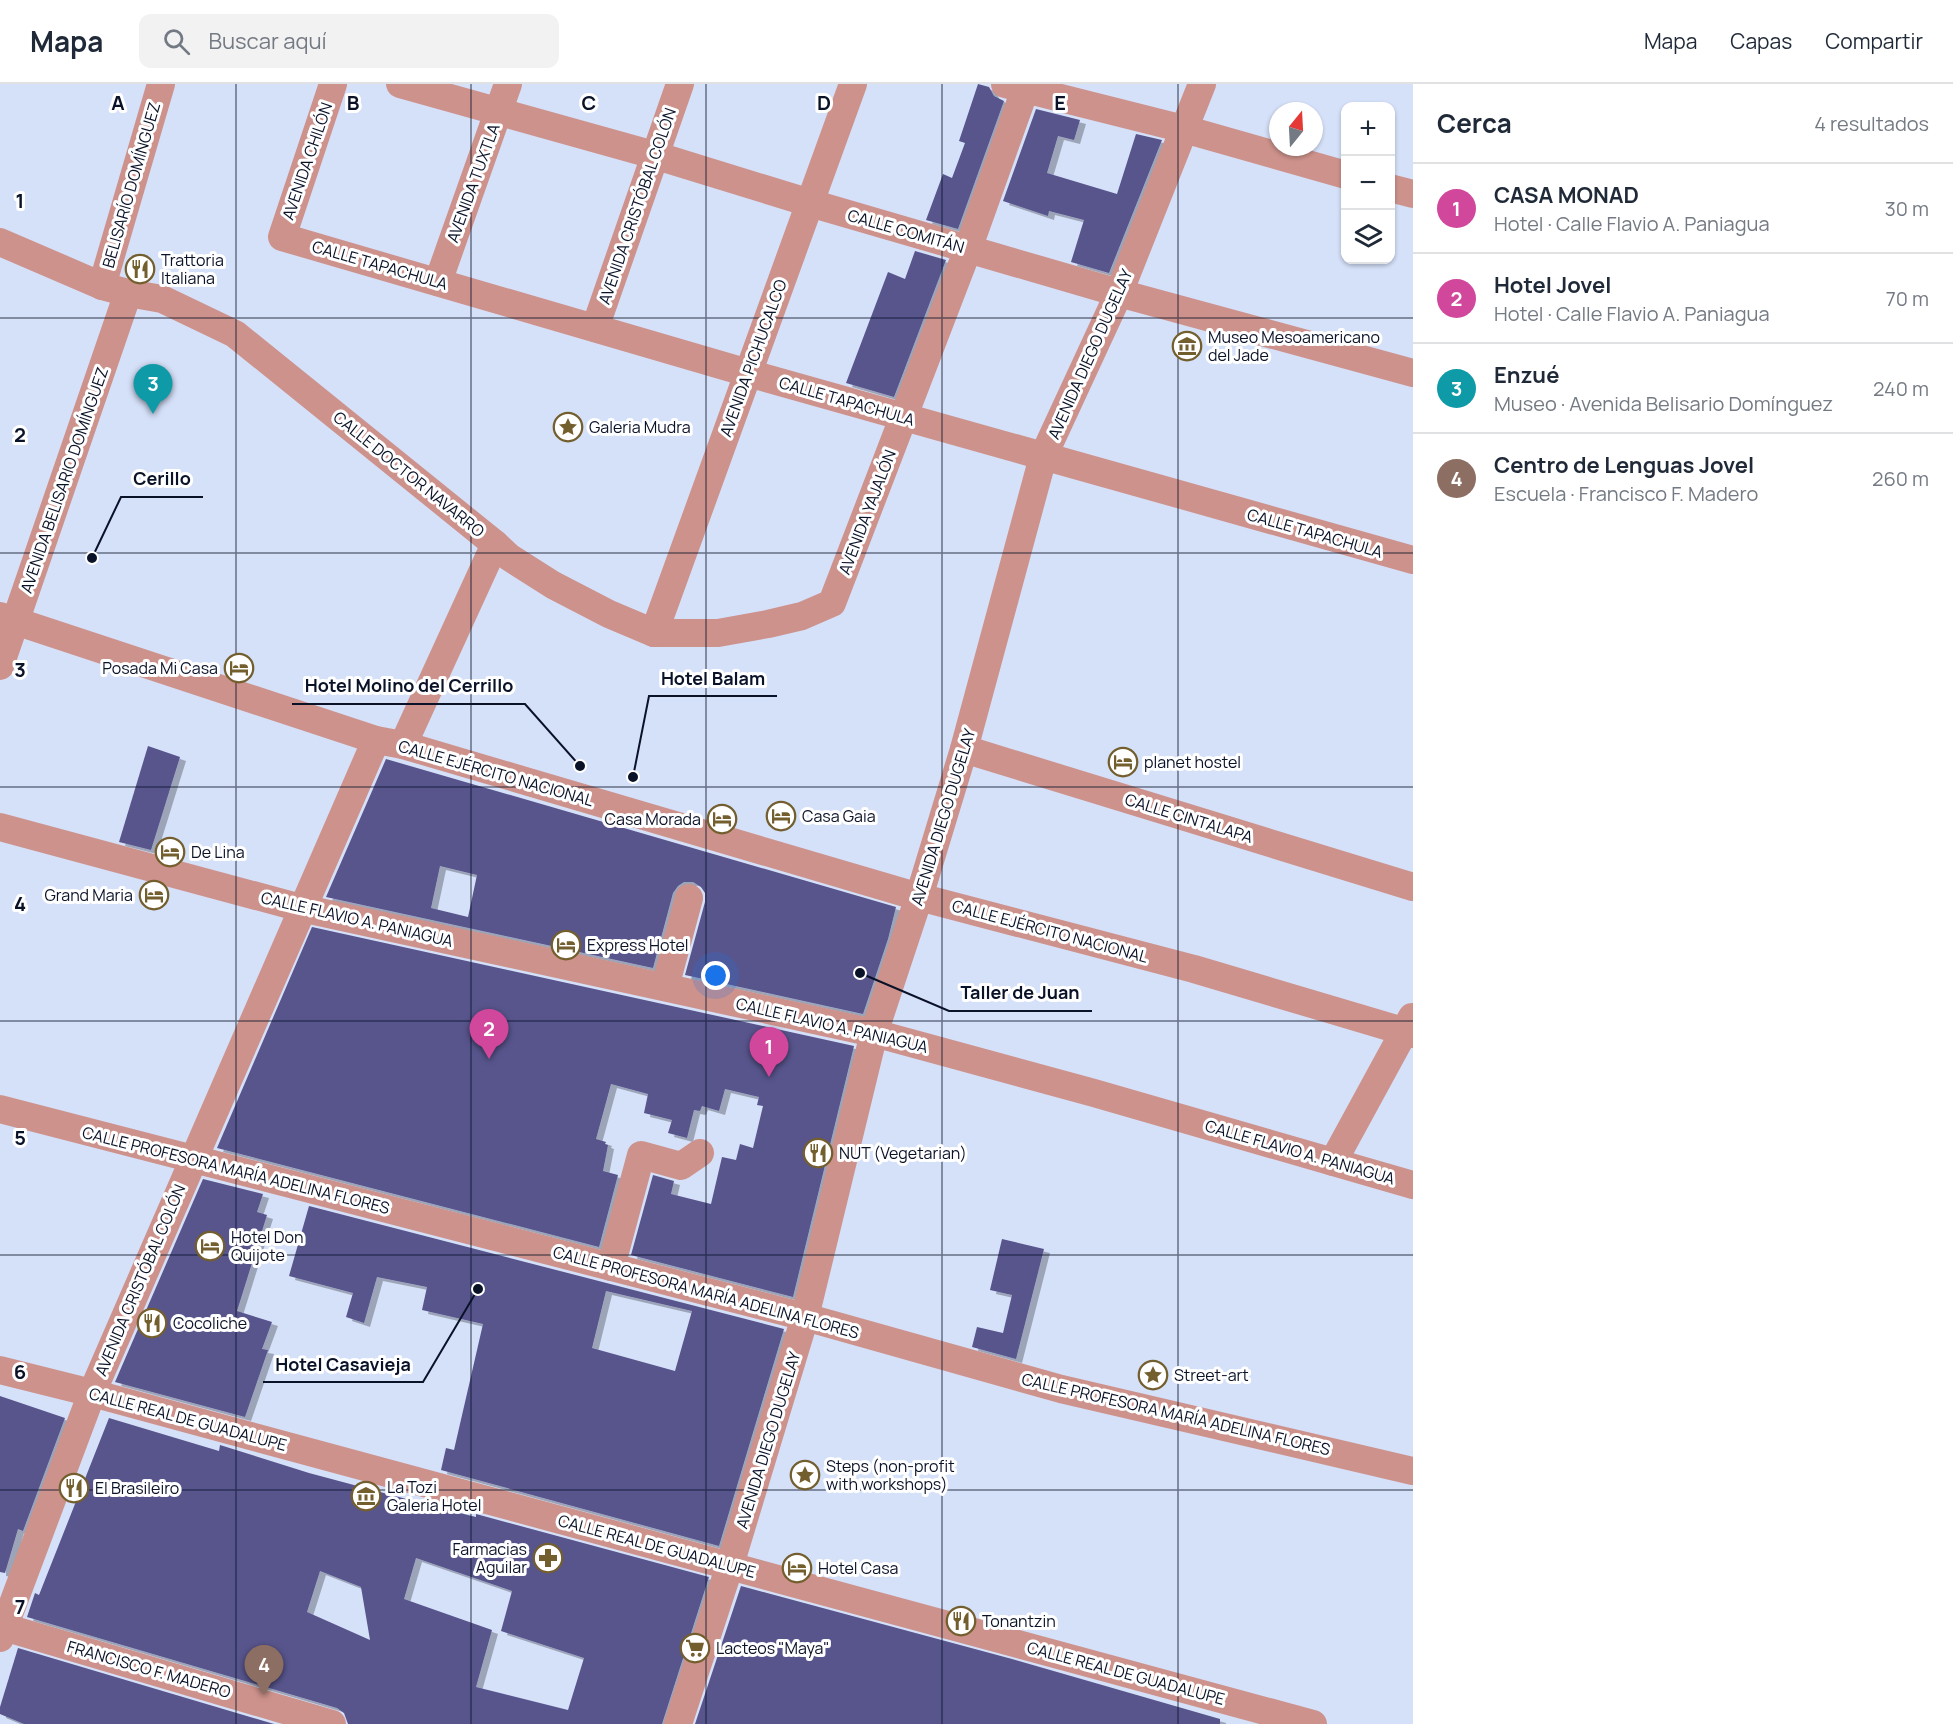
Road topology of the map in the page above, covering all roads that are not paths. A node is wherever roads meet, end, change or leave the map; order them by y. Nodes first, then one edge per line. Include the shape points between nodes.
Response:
1 (161, 84) edge
2 (333, 84) edge
3 (400, 84) edge
4 (508, 84) edge
5 (680, 84) edge
6 (853, 84) edge
7 (1202, 84) edge
8 (1019, 86) edge
9 (499, 111) junction
10 (1184, 129) junction
11 (654, 155) junction
12 (1341, 174) edge
13 (1395, 189) edge
14 (1413, 194) edge
15 (810, 203) junction
16 (282, 237) joint
17 (0, 242) edge
18 (968, 249) junction
19 (438, 282) junction
20 (115, 290) junction
21 (1119, 293) junction
22 (594, 327) junction
23 (1413, 373) edge
24 (748, 374) junction
25 (904, 418) junction
26 (1043, 457) junction
27 (495, 544) junction
28 (1413, 560) edge
29 (832, 603) joint
30 (8, 619) edge
31 (654, 633) junction
32 (0, 666) edge
33 (389, 742) junction
34 (964, 749) junction
35 (0, 827) edge
36 (1413, 887) edge
37 (919, 897) junction
38 (689, 898) dead end
39 (301, 908) junction
40 (665, 987) junction
41 (1410, 1027) edge
42 (874, 1033) junction
43 (0, 1109) edge
44 (700, 1153) dead end
45 (192, 1159) junction
46 (1333, 1162) junction
47 (1413, 1185) edge
48 (611, 1267) junction
49 (805, 1317) junction
50 (0, 1370) edge
51 (92, 1393) junction
52 (1413, 1471) edge
53 (730, 1565) junction
54 (2, 1630) edge
55 (332, 1724) edge
56 (678, 1724) edge
57 (1313, 1724) edge

1 - 20 street, BELISARÍO DOMÍNGUEZ
2 - 16 street, AVENIDA CHILÓN
3 - 9 street, CALLE COMITÁN
4 - 9 street, AVENIDA TUXTLA
5 - 11 street, AVENIDA CRISTÓBAL COLÓN
6 - 15 street, AVENIDA PICHUCALCO
7 - 10 street, AVENIDA DIEGO DUGELAY
8 - 10 street
8 - 18 street, AVENIDA YAJALÓN
9 - 11 street, CALLE COMITÁN
9 - 19 street, AVENIDA TUXTLA
10 - 12 street
10 - 21 street, AVENIDA DIEGO DUGELAY
11 - 15 street, CALLE COMITÁN
11 - 22 street, AVENIDA CRISTÓBAL COLÓN
13 - 14 street
15 - 18 street, CALLE COMITÁN
15 - 24 street, AVENIDA PICHUCALCO
16 - 19 street, CALLE TAPACHULA
17 - 20 street, CALLE DOCTOR NAVARRO
18 - 21 street, CALLE COMITÁN
18 - 25 street, AVENIDA YAJALÓN
19 - 22 street, CALLE TAPACHULA
20 - 27 street, CALLE DOCTOR NAVARRO via 162,299 235,334
20 - 30 street, AVENIDA BELISARIO DOMÍNGUEZ
21 - 23 street, CALLE COMITÁN
21 - 26 street, AVENIDA DIEGO DUGELAY
22 - 24 street, CALLE TAPACHULA
24 - 25 street, CALLE TAPACHULA
24 - 31 street, AVENIDA PICHUCALCO
25 - 26 street, CALLE TAPACHULA
25 - 29 street, AVENIDA YAJALÓN
26 - 28 street, CALLE TAPACHULA
26 - 34 street, AVENIDA DIEGO DUGELAY
27 - 31 street, CALLE DOCTOR NAVARRO via 553,585
27 - 33 street, AVENIDA CRISTÓBAL COLÓN
29 - 31 street, CALLE DOCTOR NAVARRO via 801,616 718,633
30 - 32 street, AVENIDA BELISARIO DOMÍNGUEZ
30 - 33 street, CALLE EJÉRCITO NACIONAL
33 - 37 street, CALLE EJÉRCITO NACIONAL
33 - 39 street, AVENIDA CRISTÓBAL COLÓN
34 - 36 street, CALLE CINTALAPA
34 - 37 street, AVENIDA DIEGO DUGELAY
35 - 39 street, CALLE FLAVIO A. PANIAGUA
37 - 41 street, CALLE EJÉRCITO NACIONAL
37 - 42 street, AVENIDA DIEGO DUGELAY
38 - 40 street
39 - 40 street, CALLE FLAVIO A. PANIAGUA
39 - 45 street, AVENIDA CRISTÓBAL COLÓN
40 - 42 street, CALLE FLAVIO A. PANIAGUA
41 - 46 street
42 - 46 street, CALLE FLAVIO A. PANIAGUA
42 - 49 street, AVENIDA DIEGO DUGELAY
43 - 45 street, CALLE PROFESORA MARÍA ADELINA FLORES
44 - 48 street via 681,1166 641,1155
45 - 48 street, CALLE PROFESORA MARÍA ADELINA FLORES
45 - 51 street, AVENIDA CRISTÓBAL COLÓN
46 - 47 street, CALLE FLAVIO A. PANIAGUA
48 - 49 street, CALLE PROFESORA MARÍA ADELINA FLORES
49 - 52 street, CALLE PROFESORA MARÍA ADELINA FLORES via 1061,1389
49 - 53 street, AVENIDA DIEGO DUGELAY
50 - 51 street, CALLE REAL DE GUADALUPE
51 - 53 street, CALLE REAL DE GUADALUPE
51 - 54 street, AVENIDA CRISTÓBAL COLÓN
53 - 56 street, AVENIDA DIEGO DUGELAY
53 - 57 street, CALLE REAL DE GUADALUPE
54 - 55 street, FRANCISCO F. MADERO

